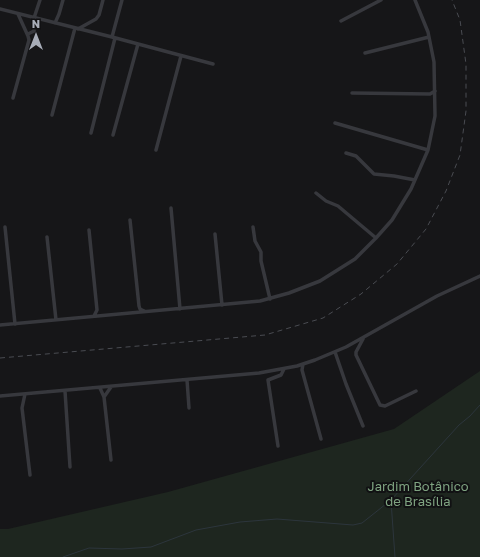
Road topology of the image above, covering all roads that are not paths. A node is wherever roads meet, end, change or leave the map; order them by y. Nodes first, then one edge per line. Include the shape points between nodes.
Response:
1 (40, 0) edge
2 (63, 0) edge
3 (102, 0) edge
4 (122, 0) edge
5 (381, 0) edge
6 (416, 0) edge
7 (0, 9) edge
8 (18, 14) junction
9 (34, 18) junction
10 (341, 21) dead end
11 (55, 23) junction
12 (77, 28) junction
13 (28, 34) junction
14 (429, 37) junction
15 (114, 38) junction
16 (138, 44) junction
17 (365, 53) dead end
18 (181, 56) junction
19 (213, 64) dead end
20 (435, 91) junction
21 (352, 93) dead end
22 (430, 94) junction
23 (13, 98) dead end
24 (435, 98) junction
25 (52, 115) dead end
26 (335, 123) dead end
27 (91, 133) dead end
28 (112, 135) dead end
29 (156, 150) dead end
30 (428, 150) junction
31 (346, 153) dead end
32 (415, 180) junction
33 (316, 193) dead end
34 (171, 208) dead end
35 (130, 220) dead end
36 (253, 227) dead end
37 (5, 228) dead end
38 (90, 230) dead end
39 (214, 234) dead end
40 (48, 237) dead end
41 (376, 238) junction
42 (480, 276) edge
43 (270, 299) junction
44 (222, 305) junction
45 (180, 309) junction
46 (97, 310) junction
47 (148, 311) junction
48 (94, 316) junction
49 (101, 316) junction
50 (56, 320) junction
51 (14, 324) junction
52 (0, 325) edge
53 (364, 338) junction
54 (335, 352) junction
55 (303, 364) junction
56 (297, 366) junction
57 (284, 369) junction
58 (302, 370) junction
59 (187, 380) junction
60 (111, 387) junction
61 (100, 388) junction
62 (65, 391) junction
63 (416, 391) dead end
64 (25, 394) junction
65 (0, 396) edge
66 (104, 397) junction
67 (189, 408) dead end
68 (363, 426) dead end
69 (321, 439) dead end
70 (278, 446) dead end
71 (111, 460) dead end
72 (70, 467) dead end
73 (30, 475) dead end

1 - 9 street
2 - 11 street
3 - 12 street via 96,19
4 - 15 street
5 - 10 street
6 - 14 street
7 - 8 street
8 - 9 street
8 - 13 street
9 - 11 street
9 - 13 street via 34,32
11 - 12 street
12 - 15 street
12 - 25 street
13 - 23 street via 29,40
14 - 17 street
14 - 20 street via 434,62
15 - 16 street
15 - 27 street
16 - 18 street
16 - 28 street
18 - 19 street
18 - 29 street
20 - 22 street
20 - 24 street
21 - 22 street
22 - 24 street
24 - 30 street via 435,116
26 - 30 street
30 - 32 street
31 - 32 street via 356,156 374,174
32 - 41 street via 396,214
33 - 41 street via 338,206
34 - 45 street
35 - 47 street via 139,306 140,309
36 - 43 street via 255,241 261,252
37 - 51 street
38 - 46 street
39 - 44 street
40 - 50 street
41 - 43 street via 355,259 336,272 305,287
42 - 53 street via 437,296
43 - 44 street
44 - 45 street
45 - 47 street
46 - 48 street
46 - 49 street
47 - 49 street
48 - 49 street
48 - 50 street
50 - 51 street
51 - 52 street
53 - 54 street
53 - 63 street via 356,355 380,405 385,406
54 - 55 street
54 - 68 street
55 - 56 street
55 - 58 street
56 - 57 street
56 - 58 street
57 - 59 street
57 - 70 street via 281,375 268,380
58 - 69 street
59 - 60 street
59 - 67 street
60 - 61 street
60 - 66 street
61 - 62 street
61 - 66 street
62 - 64 street
62 - 72 street
64 - 65 street
64 - 73 street via 22,408
66 - 71 street

